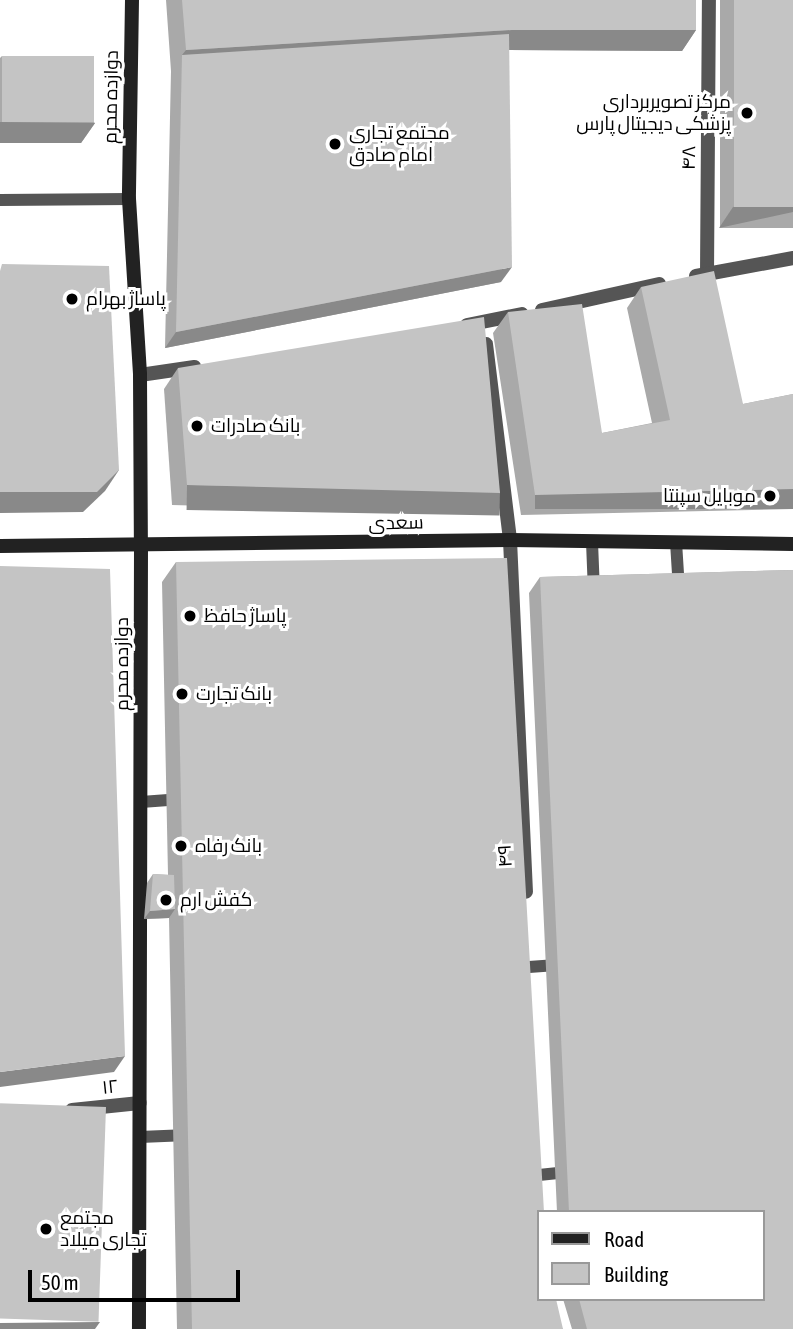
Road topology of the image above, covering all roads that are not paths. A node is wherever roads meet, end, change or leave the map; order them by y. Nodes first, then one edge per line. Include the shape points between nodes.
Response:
1 (132, 0) edge
2 (709, 0) edge
3 (129, 199) junction
4 (0, 200) edge
5 (793, 258) edge
6 (707, 274) junction
7 (484, 323) junction
8 (456, 327) edge
9 (209, 365) edge
10 (140, 375) junction
11 (510, 540) junction
12 (593, 542) junction
13 (676, 542) junction
14 (793, 544) edge
15 (0, 546) edge
16 (141, 547) junction
17 (680, 606) edge
18 (595, 610) edge
19 (194, 798) edge
20 (141, 802) junction
21 (527, 912) edge
22 (569, 965) edge
23 (529, 967) edge
24 (140, 1102) junction
25 (51, 1113) edge
26 (207, 1135) edge
27 (140, 1137) junction
28 (591, 1169) edge
29 (539, 1174) edge
30 (139, 1329) edge

1 - 3 main road, دوازده محرم
2 - 6 street, ۴۸
3 - 4 lane
3 - 10 main road, دوازده محرم
5 - 6 street
6 - 7 street
7 - 8 street
7 - 11 street
9 - 10 street
10 - 16 main road, دوازده محرم
11 - 12 main road, سعدی
11 - 16 main road, سعدی
11 - 21 street, ۴۹
12 - 13 main road, سعدی
12 - 18 lane
13 - 14 main road, سعدی
13 - 17 lane
15 - 16 main road, سعدی
16 - 20 main road, دوازده محرم
19 - 20 lane
20 - 24 main road, دوازده محرم
22 - 23 lane
24 - 25 street, ۱۲
24 - 27 main road, دوازده محرم
26 - 27 lane
27 - 30 main road, دوازده محرم
28 - 29 lane

